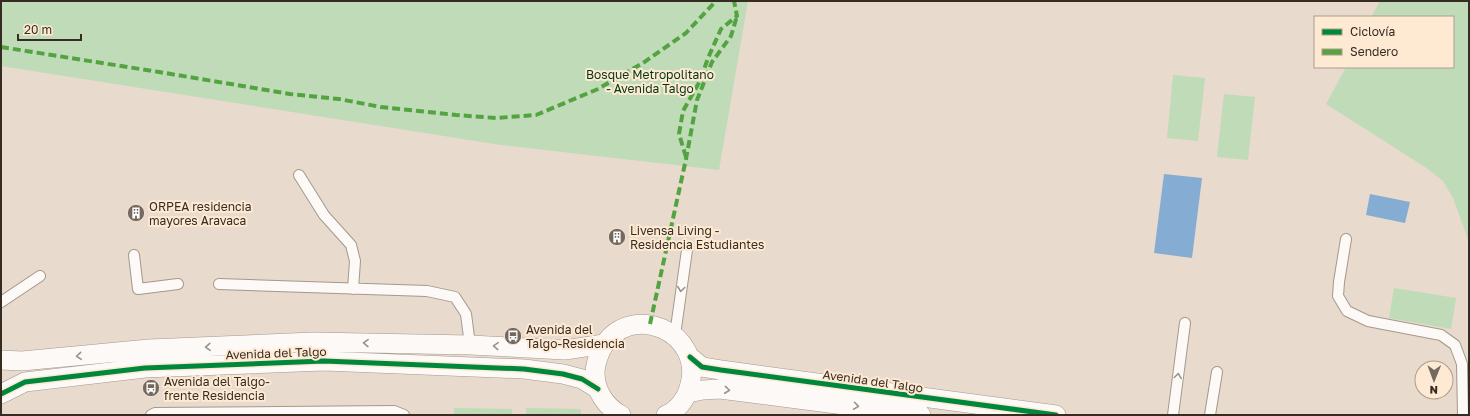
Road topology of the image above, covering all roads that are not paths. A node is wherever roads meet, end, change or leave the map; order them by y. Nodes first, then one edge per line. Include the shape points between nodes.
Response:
1 (299, 175) dead end
2 (1346, 239) dead end
3 (687, 250) dead end
4 (134, 255) dead end
5 (40, 276) dead end
6 (178, 284) dead end
7 (219, 284) dead end
8 (353, 289) junction
9 (1, 302) edge
10 (1185, 323) dead end
11 (675, 335) junction
12 (470, 344) junction
13 (604, 344) junction
14 (690, 357) junction
15 (1, 360) edge
16 (1217, 372) dead end
17 (598, 389) junction
18 (688, 393) junction
19 (1, 394) edge
20 (151, 415) edge
21 (404, 415) edge
22 (622, 415) edge
23 (666, 415) edge
24 (921, 415) edge
25 (1056, 415) edge
26 (1173, 415) edge
27 (1210, 415) edge
28 (1463, 415) edge

1 - 8 lane via 324,215 351,245 355,261
2 - 28 lane via 1338,296 1347,311 1368,321 1441,335 1455,345 1462,364
3 -> 11 lane
4 - 6 lane via 138,289
5 - 9 lane
7 - 8 lane
8 - 12 lane via 427,291 455,297 466,314
26 -> 10 lane
11 - 13 street via 650,324 637,324 614,334
11 - 14 street
13 -> 12 street, Avenida del Talgo via 565,350
12 -> 15 street, Avenida del Talgo via 313,342 149,350 22,361
13 - 17 street via 597,358 595,373
14 - 18 street via 692,381
14 - 25 street, Avenida del Talgo via 702,366 721,370
16 - 27 lane
17 - 19 street, Avenida del Talgo via 582,379 524,369 324,361 145,368 25,382
17 - 22 street via 605,402
18 - 23 street via 680,404
18 -> 24 street via 720,389
20 - 21 lane via 394,411

